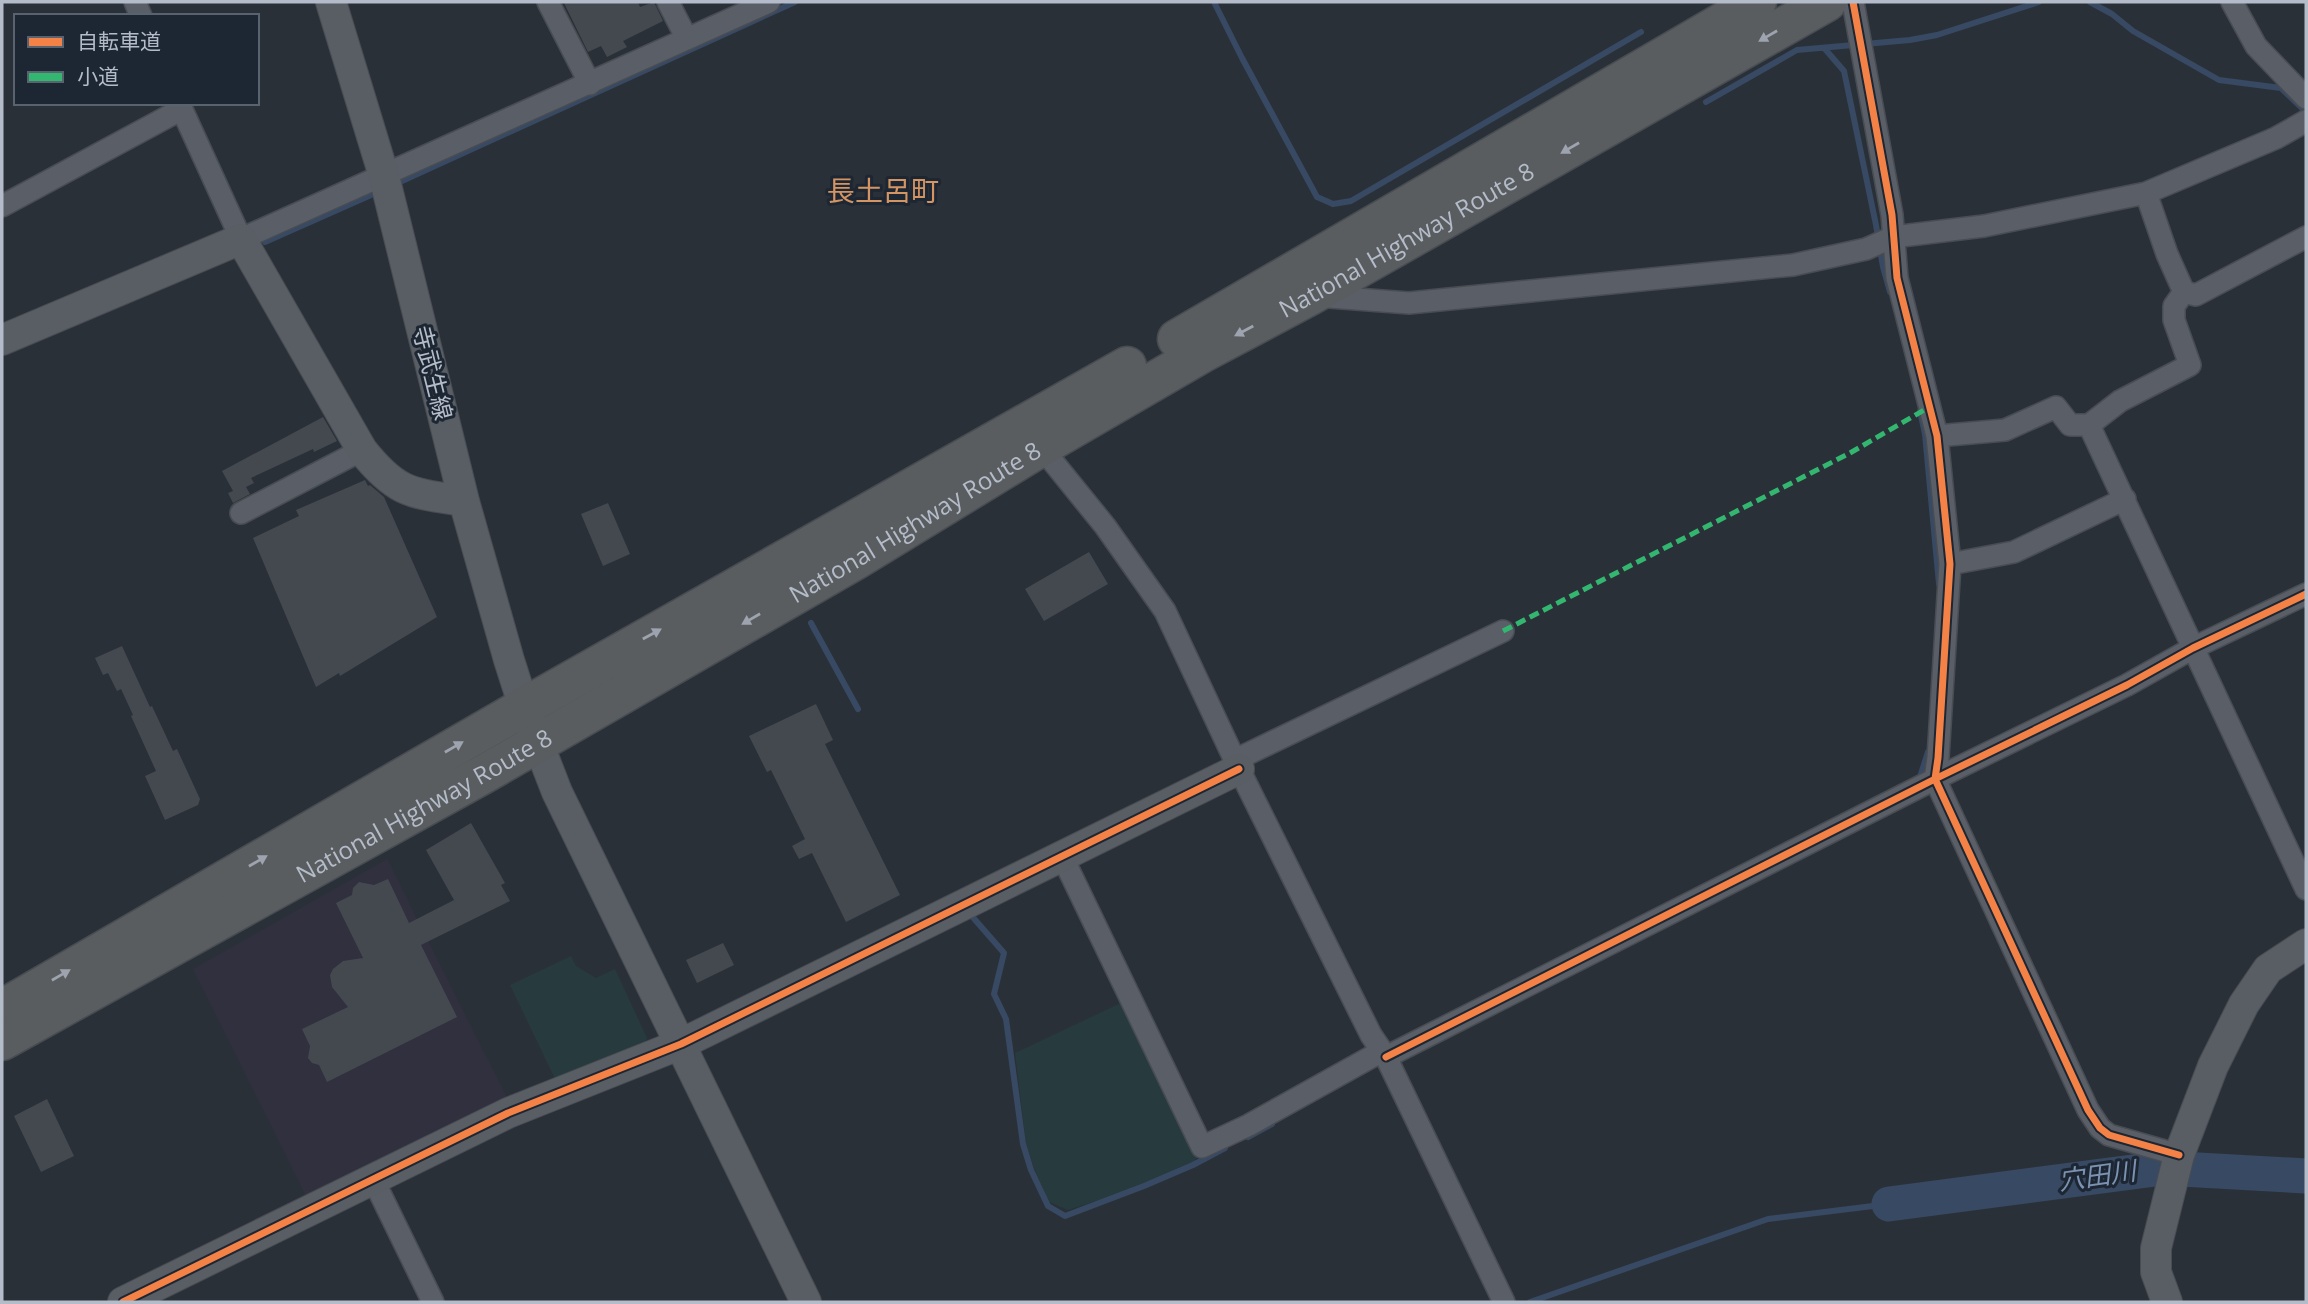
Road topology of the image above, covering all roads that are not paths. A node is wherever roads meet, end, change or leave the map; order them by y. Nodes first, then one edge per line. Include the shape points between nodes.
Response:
1 (331, 2) edge
2 (548, 2) edge
3 (668, 2) edge
4 (769, 2) edge
5 (1757, 2) edge
6 (1827, 2) edge
7 (1853, 2) edge
8 (2232, 2) edge
9 (687, 39) junction
10 (590, 84) junction
11 (2306, 98) edge
12 (181, 106) edge
13 (2306, 121) edge
14 (384, 176) junction
15 (2146, 193) junction
16 (2, 206) edge
17 (1893, 237) junction
18 (2306, 237) edge
19 (241, 239) junction
20 (2183, 292) junction
21 (1310, 296) junction
22 (2, 340) edge
23 (2089, 425) junction
24 (1937, 436) junction
25 (1041, 447) junction
26 (362, 450) junction
27 (2125, 499) junction
28 (464, 501) junction
29 (241, 513) dead end
30 (1950, 564) junction
31 (2306, 594) edge
32 (1503, 631) dead end
33 (2193, 648) junction
34 (524, 706) junction
35 (537, 742) junction
36 (1237, 764) junction
37 (1935, 779) junction
38 (1062, 856) junction
39 (2306, 889) edge
40 (2306, 944) edge
41 (2, 1009) edge
42 (2, 1041) edge
43 (681, 1044) junction
44 (1384, 1054) junction
45 (2179, 1155) junction
46 (373, 1179) junction
47 (123, 1302) edge
48 (433, 1302) edge
49 (806, 1302) edge
50 (1504, 1302) edge
51 (2167, 1302) edge

1 - 14 street, 寺武生線
2 - 10 street
3 - 9 street
4 - 9 street
34 -> 5 highway, National Highway Route 8 via 1177,339
6 -> 21 highway, National Highway Route 8
7 - 17 street
8 - 11 street via 2256,46
9 - 10 street
10 - 14 street
12 - 16 street
12 - 19 street
13 - 15 street
14 - 19 street
14 - 28 street, 寺武生線
15 - 17 street via 1984,226
15 - 20 street
17 - 21 street via 1866,249 1793,265 1462,299 1409,303
17 - 24 street via 1897,278
18 - 20 street via 2196,295
19 - 22 street
19 - 26 street
20 - 23 street via 2174,306 2174,320 2190,365 2120,401
21 -> 25 highway, National Highway Route 8
23 - 24 street via 2070,425 2056,407 2005,430
23 - 27 street
24 - 30 street
25 -> 35 highway, National Highway Route 8 via 856,560
25 - 36 street via 1165,611
26 - 28 street via 387,479 412,493
26 - 29 street
27 - 30 street via 2014,552
27 - 33 street
28 - 34 street, 寺武生線
30 - 37 street
31 - 33 street
32 - 36 street
33 - 37 street
33 - 39 street
34 - 35 street, 寺武生線
41 -> 34 highway, National Highway Route 8
35 - 42 highway, National Highway Route 8
35 - 43 street, 寺武生線
36 - 38 street
36 - 44 street
37 - 44 street
37 - 45 street via 2100,1128 2119,1139
38 - 43 street
38 - 44 street via 1202,1147
40 - 45 street via 2267,969 2244,1004 2213,1066
43 - 46 street via 508,1113
43 - 49 street, 寺武生線
44 - 50 street
45 - 51 street via 2156,1248 2156,1272
46 - 47 street
46 - 48 street

